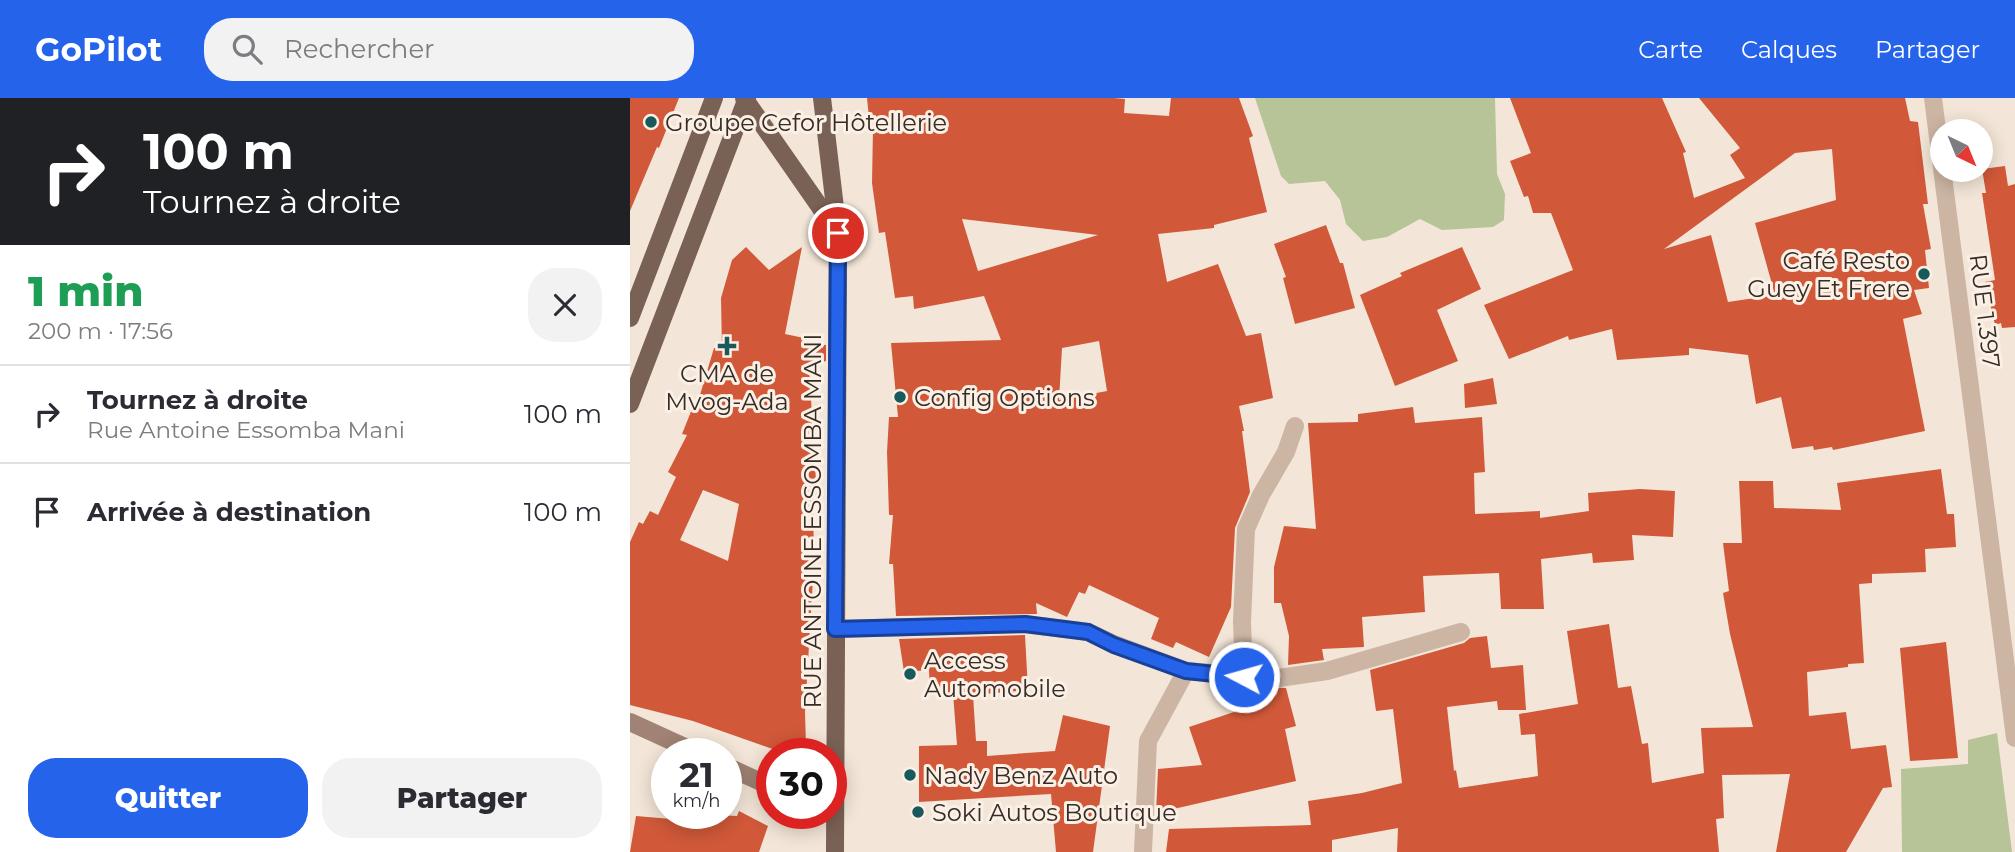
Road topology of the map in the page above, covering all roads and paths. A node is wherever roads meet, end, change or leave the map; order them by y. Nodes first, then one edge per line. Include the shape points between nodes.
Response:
1 (714, 98) edge
2 (822, 98) edge
3 (1933, 98) edge
4 (745, 100) edge
5 (838, 233) junction
6 (630, 318) edge
7 (630, 404) edge
8 (1295, 426) dead end
9 (835, 629) junction
10 (1461, 632) dead end
11 (1186, 671) junction
12 (1244, 677) junction
13 (630, 722) edge
14 (665, 738) edge
15 (833, 738) edge
16 (2015, 738) edge
17 (833, 829) edge
18 (835, 852) edge
19 (1143, 852) edge

1 - 6 main road
2 - 5 main road, RUE ANTOINE ESSOMBA MANI
3 - 16 street, RUE 1.397
4 - 5 main road
4 - 7 main road
5 - 9 main road, RUE ANTOINE ESSOMBA MANI
8 - 12 street via 1246,529
9 - 11 street via 1025,624 1088,632
9 - 15 main road, RUE ANTOINE ESSOMBA MANI
10 - 12 street via 1327,671 1279,678
11 - 12 street
11 - 19 street via 1148,741
13 - 14 main road
17 - 18 main road, RUE ANTOINE ESSOMBA MANI

